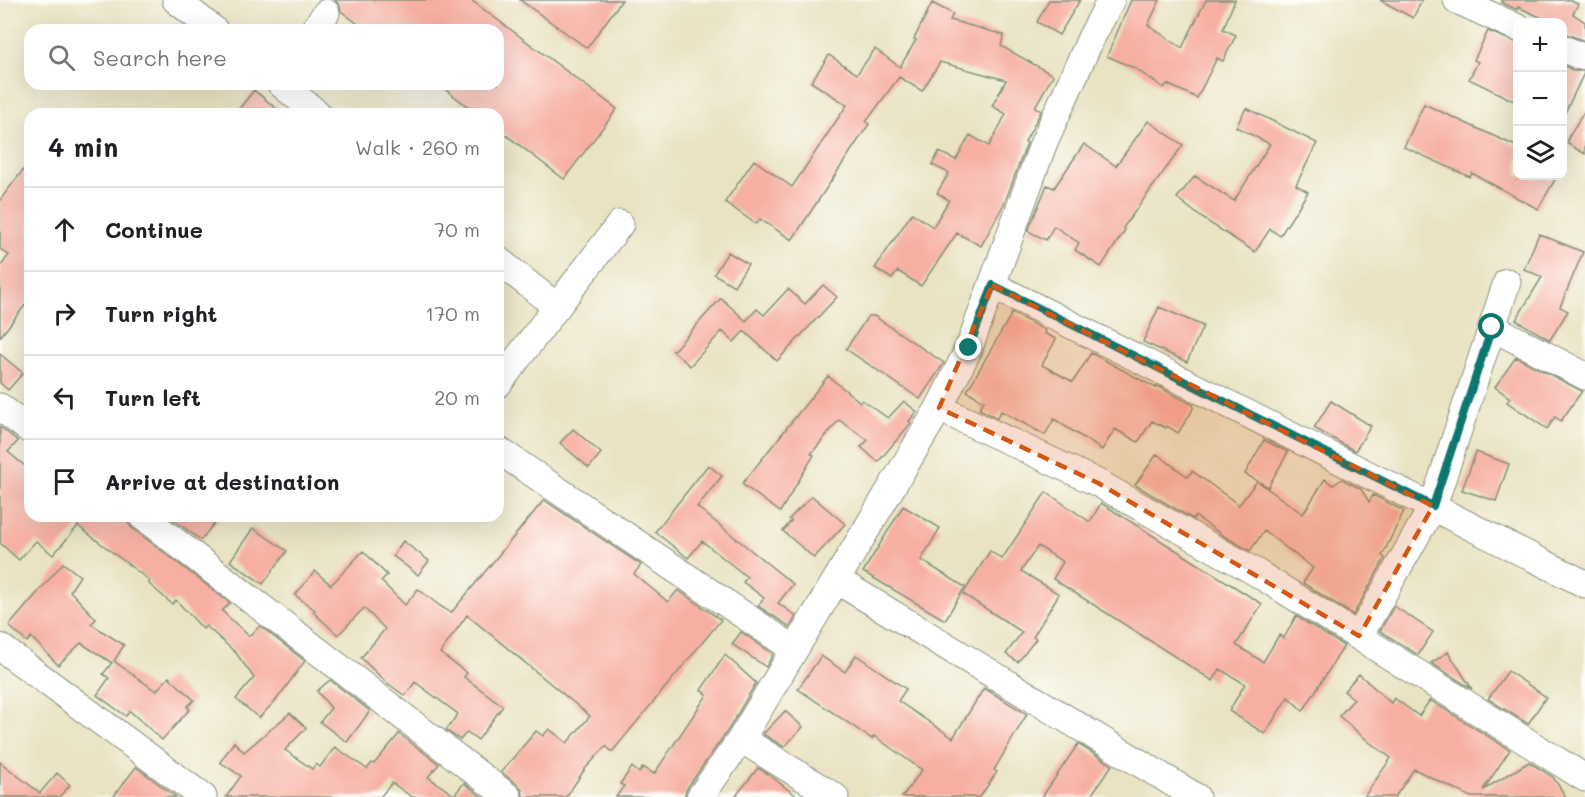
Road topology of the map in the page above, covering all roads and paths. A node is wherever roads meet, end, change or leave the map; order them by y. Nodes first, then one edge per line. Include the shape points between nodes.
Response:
1 (177, 0) edge
2 (1111, 0) edge
3 (1457, 0) edge
4 (207, 24) edge
5 (1513, 26) edge
6 (288, 90) edge
7 (311, 108) edge
8 (620, 224) dead end
9 (504, 265) edge
10 (1507, 282) dead end
11 (993, 285) junction
12 (557, 307) junction
13 (1492, 327) junction
14 (504, 376) edge
15 (1585, 376) edge
16 (0, 407) edge
17 (939, 408) junction
18 (24, 425) edge
19 (504, 454) edge
20 (1433, 506) junction
21 (150, 522) edge
22 (838, 581) junction
23 (1585, 584) edge
24 (1359, 636) junction
25 (0, 647) edge
26 (794, 649) junction
27 (741, 739) junction
28 (1585, 778) edge
29 (203, 797) edge
30 (508, 797) edge
31 (700, 797) edge
32 (835, 797) edge
33 (1196, 797) edge

1 - 4 street
2 - 11 street via 1044,142
3 - 5 street
6 - 7 street
8 - 12 street
9 - 12 street
10 - 13 street
11 - 17 street via 969,348
11 - 20 street
12 - 14 street
13 - 15 street
13 - 20 street
16 - 18 street
17 - 22 street
17 - 24 street via 1098,483
19 - 26 street
20 - 23 street
20 - 24 street
21 - 30 street
22 - 26 street
22 - 33 street
24 - 28 street
25 - 29 street
26 - 27 street
27 - 31 street
27 - 32 street

